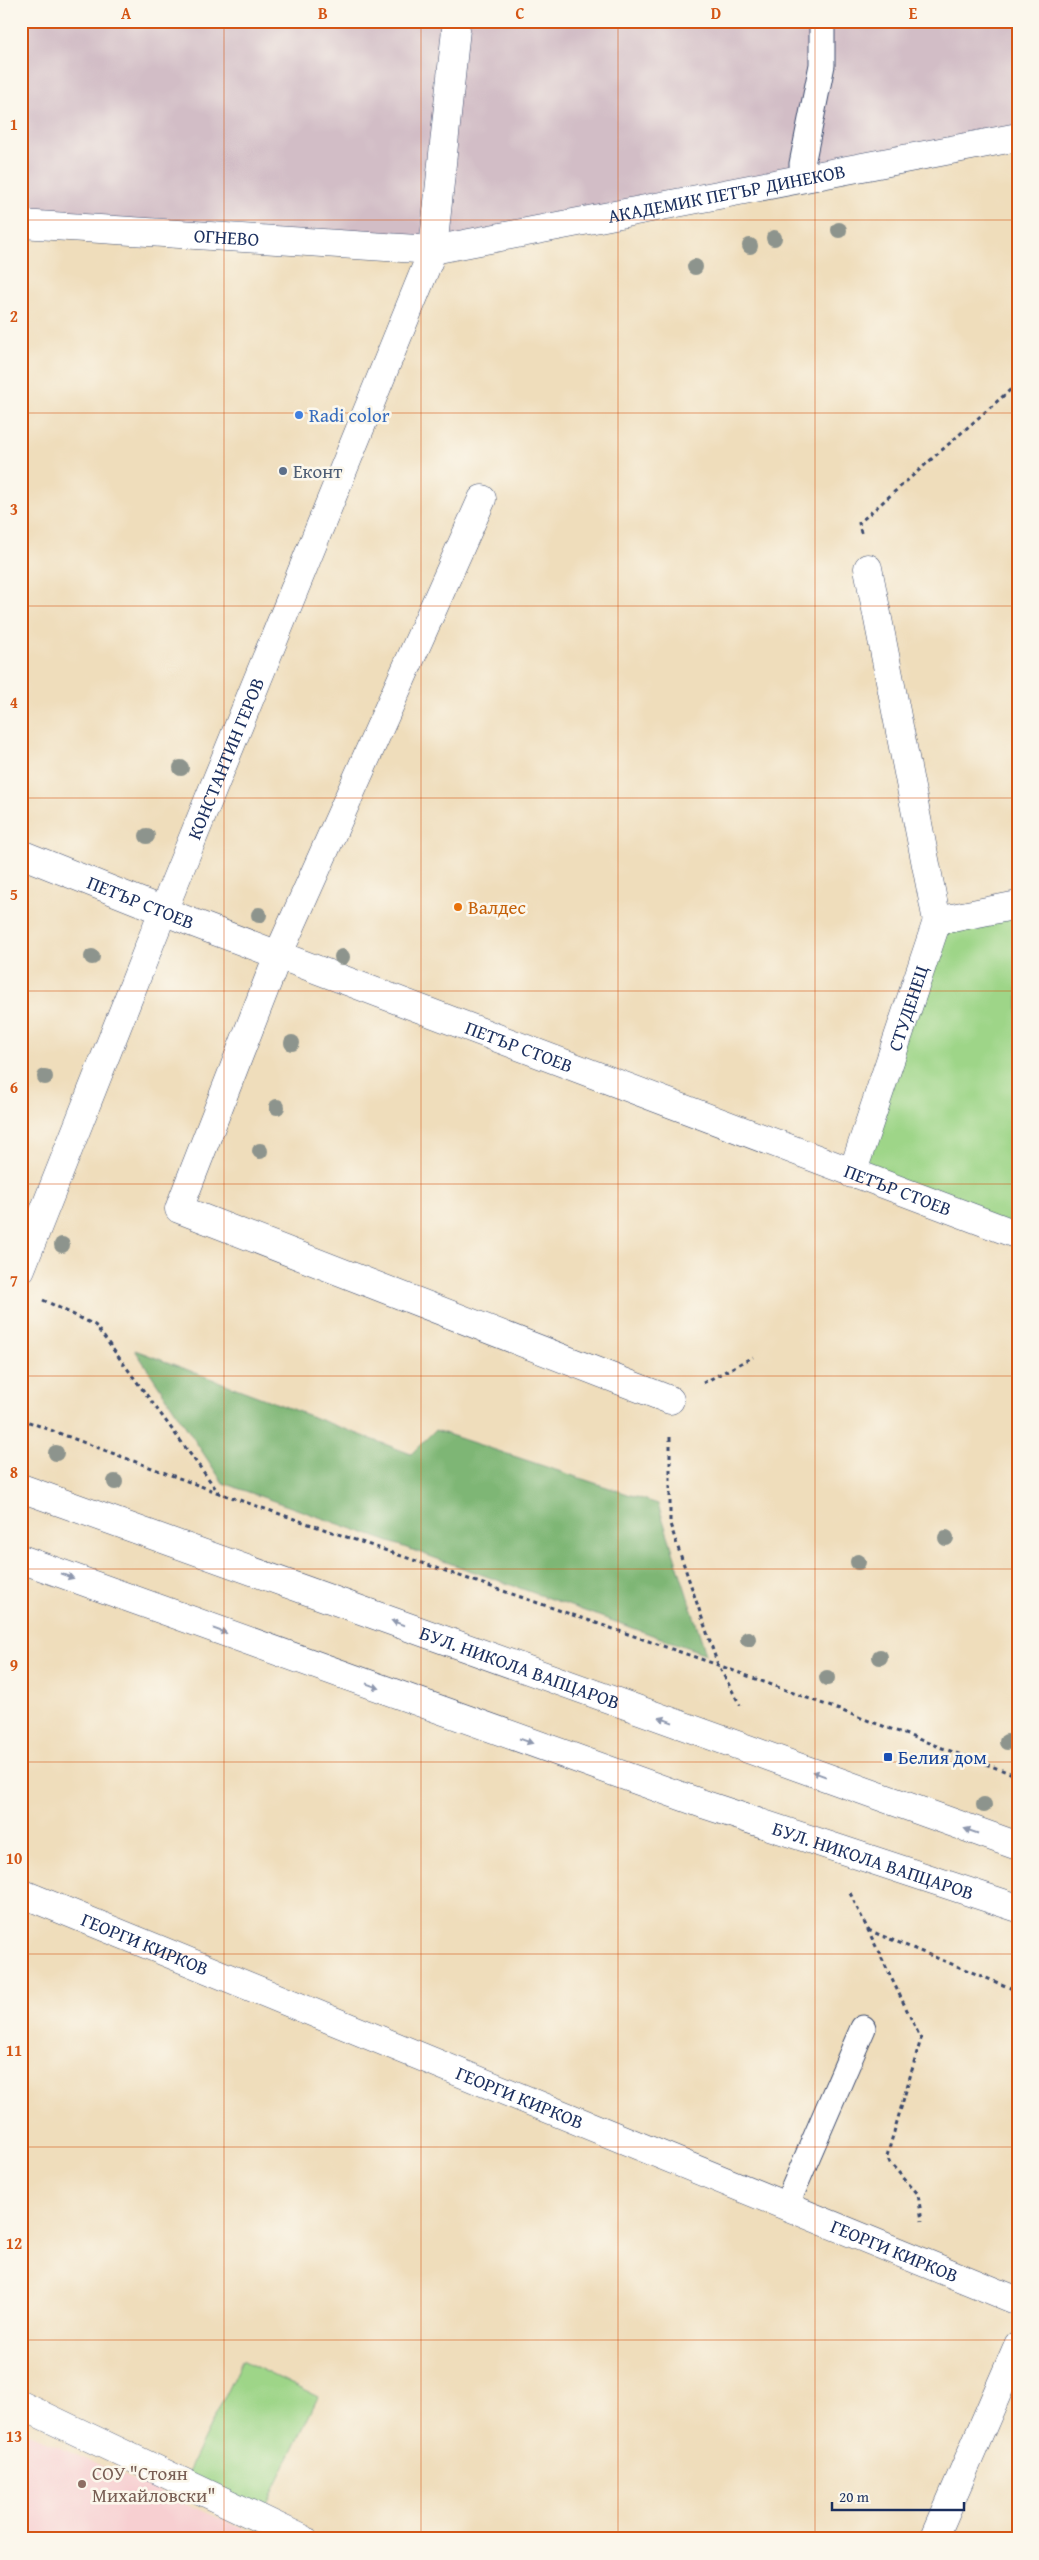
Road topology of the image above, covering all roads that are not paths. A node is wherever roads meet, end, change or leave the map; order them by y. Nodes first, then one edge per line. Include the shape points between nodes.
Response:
1 (822, 21) edge
2 (456, 29) dead end
3 (1018, 136) edge
4 (803, 178) junction
5 (21, 224) edge
6 (433, 250) junction
7 (482, 499) dead end
8 (868, 568) road end
9 (21, 854) edge
10 (1018, 905) edge
11 (163, 911) junction
12 (937, 920) junction
13 (278, 955) junction
14 (852, 1174) junction
15 (1018, 1235) edge
16 (21, 1269) edge
17 (670, 1400) road end
18 (21, 1488) edge
19 (21, 1559) edge
20 (1018, 1846) edge
21 (21, 1893) edge
22 (1018, 1908) edge
23 (863, 2028) dead end
24 (786, 2206) junction
25 (1018, 2301) edge
26 (1018, 2345) edge
27 (21, 2405) edge
28 (303, 2539) edge
29 (934, 2539) edge

1 - 4 lane via 822,65 802,164
2 - 6 street, КОНСТАНТИН ГЕРОВ
3 - 4 street, АКАДЕМИК ПЕТЪР ДИНЕКОВ
4 - 6 street, АКАДЕМИК ПЕТЪР ДИНЕКОВ
5 - 6 street, ОГНЕВО
6 - 11 street, КОНСТАНТИН ГЕРОВ
7 - 13 street
8 - 12 street
9 - 11 street, ПЕТЪР СТОЕВ
10 - 12 street
11 - 13 street, ПЕТЪР СТОЕВ
11 - 16 street, КОНСТАНТИН ГЕРОВ
12 - 14 street, СТУДЕНЕЦ
13 - 14 street, ПЕТЪР СТОЕВ
13 - 17 street via 179,1209
14 - 15 street, ПЕТЪР СТОЕВ
20 -> 18 street, БУЛ. НИКОЛА ВАПЦАРОВ
19 -> 22 street, БУЛ. НИКОЛА ВАПЦАРОВ via 706,1806
21 - 24 street, ГЕОРГИ КИРКОВ
23 - 24 lane
24 - 25 street, ГЕОРГИ КИРКОВ
26 - 29 street
27 - 28 street

